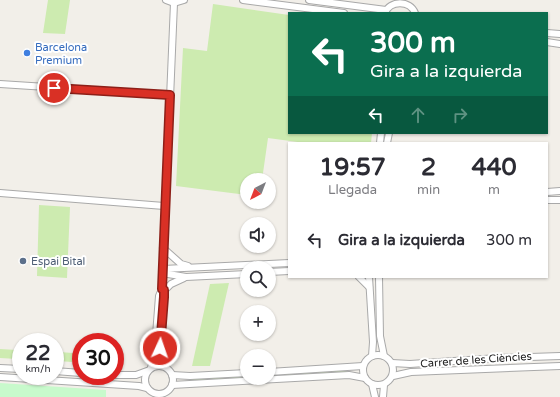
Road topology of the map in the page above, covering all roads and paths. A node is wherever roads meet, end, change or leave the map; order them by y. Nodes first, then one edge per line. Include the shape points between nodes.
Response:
1 (166, 0) edge
2 (184, 0) edge
3 (243, 0) edge
4 (309, 0) edge
5 (396, 1) edge
6 (408, 2) edge
7 (174, 3) junction
8 (385, 11) edge
9 (336, 12) edge
10 (414, 12) edge
11 (548, 32) edge
12 (560, 34) edge
13 (548, 42) edge
14 (560, 44) edge
15 (0, 84) edge
16 (170, 95) junction
17 (560, 191) edge
18 (0, 192) edge
19 (548, 192) edge
20 (548, 200) edge
21 (560, 200) edge
22 (164, 206) junction
23 (163, 248) junction
24 (288, 263) edge
25 (192, 267) junction
26 (162, 271) junction
27 (288, 271) edge
28 (276, 272) edge
29 (240, 274) edge
30 (186, 277) junction
31 (360, 278) edge
32 (369, 278) edge
33 (373, 278) edge
34 (379, 278) edge
35 (369, 287) junction
36 (379, 289) junction
37 (163, 290) junction
38 (372, 356) junction
39 (384, 356) junction
40 (560, 356) edge
41 (392, 363) junction
42 (163, 366) junction
43 (363, 366) junction
44 (560, 366) edge
45 (0, 368) edge
46 (12, 369) edge
47 (150, 369) junction
48 (276, 372) edge
49 (240, 373) edge
50 (172, 374) junction
51 (124, 375) edge
52 (392, 376) junction
53 (0, 377) edge
54 (365, 378) junction
55 (372, 384) junction
56 (172, 385) junction
57 (384, 385) junction
58 (147, 388) junction
59 (161, 396) edge
60 (375, 397) edge
61 (383, 397) edge

1 - 7 street
2 - 7 street
3 - 9 street
4 - 8 street
5 - 6 street
5 - 8 street
6 - 10 street
7 - 16 street
11 - 12 street
13 - 14 street
15 - 16 street
16 - 22 street
17 - 19 street
18 - 22 street
20 - 21 street
22 - 23 street
23 - 25 street via 181,264
23 - 26 street
24 - 25 street
25 - 26 street
26 - 30 street
26 - 37 street
27 - 28 street
29 - 30 street
30 - 37 street
31 - 35 street
32 - 35 street
33 - 36 street
34 - 36 street
35 - 38 street
36 - 39 street via 380,336
37 - 42 street via 160,348
37 - 47 street via 158,296 155,348
38 - 39 street
38 - 43 street via 366,359
39 - 41 street
40 - 41 street, Carrer de les Ciències
41 - 52 street
42 - 47 street via 157,365
42 - 50 street
43 - 48 street
43 - 54 street
44 - 52 street, Carrer de les Ciències via 411,372
45 - 46 street
47 - 51 street via 136,376
47 - 58 street via 144,382
49 - 50 street via 190,376
50 - 56 street
52 - 57 street
53 - 58 street
54 - 55 street
54 - 56 street via 349,375
55 - 57 street
55 - 60 street
56 - 59 street
57 - 61 street
58 - 59 street

